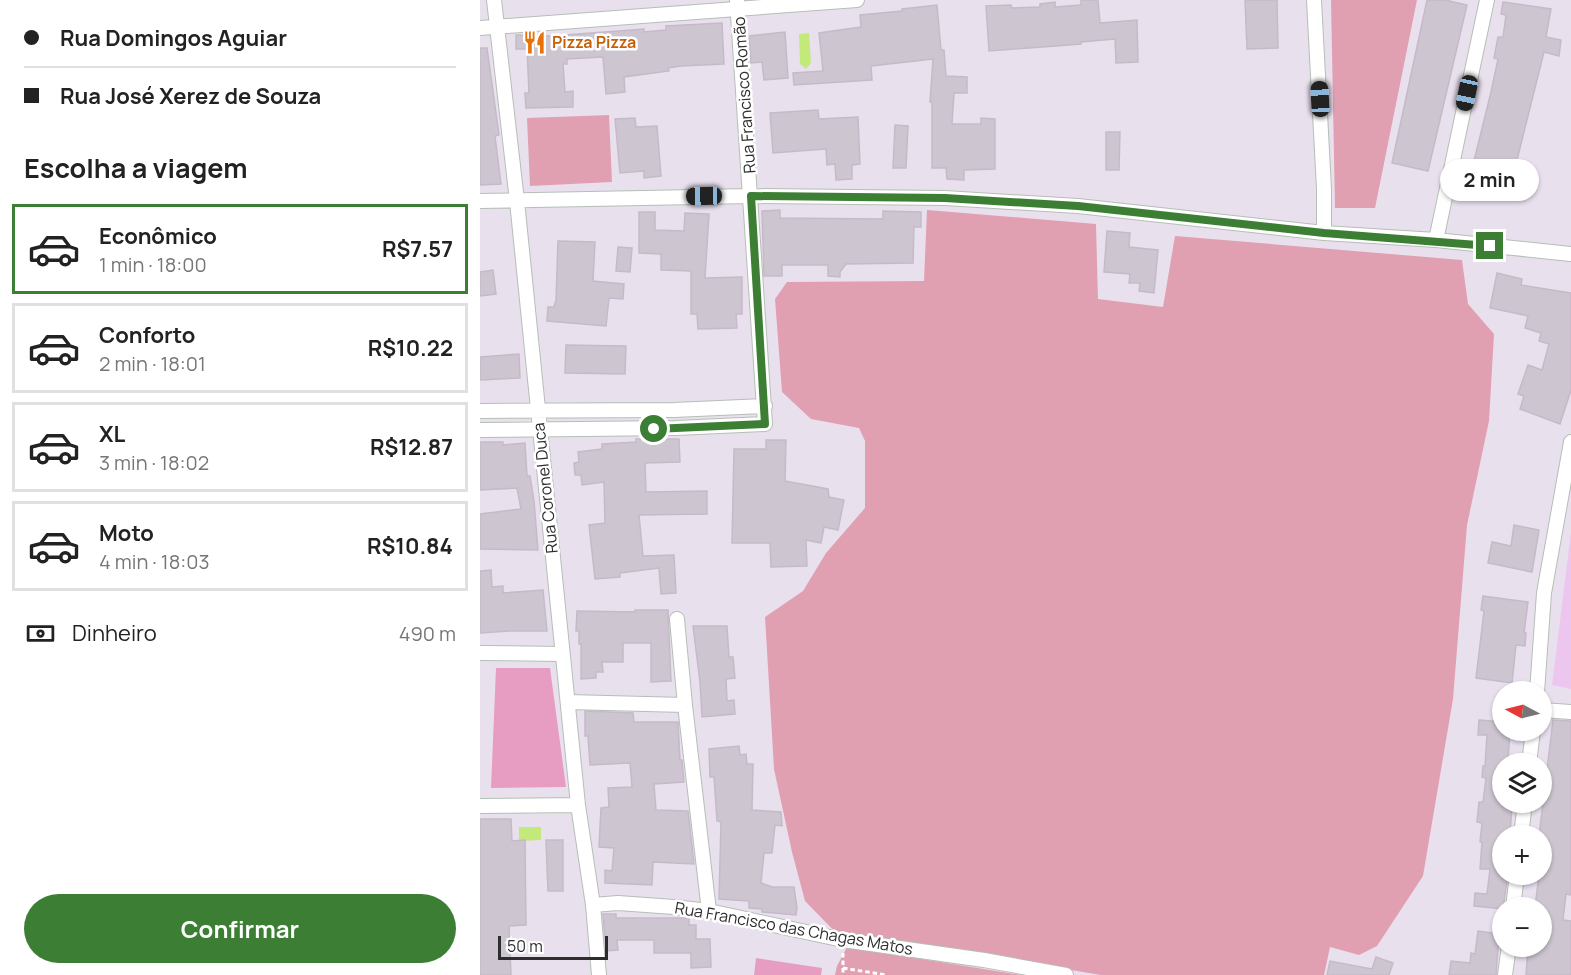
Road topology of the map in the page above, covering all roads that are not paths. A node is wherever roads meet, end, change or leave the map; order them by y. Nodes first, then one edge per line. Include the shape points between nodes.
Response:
1 (494, 0) edge
2 (857, 0) edge
3 (1314, 0) edge
4 (1487, 0) edge
5 (737, 4) edge
6 (496, 26) junction
7 (480, 28) edge
8 (751, 196) junction
9 (480, 201) edge
10 (517, 201) junction
11 (1324, 233) junction
12 (1436, 240) junction
13 (1571, 254) edge
14 (765, 406) junction
15 (674, 410) junction
16 (480, 411) edge
17 (537, 412) junction
18 (676, 428) junction
19 (480, 430) edge
20 (539, 431) junction
21 (1571, 442) edge
22 (677, 619) dead end
23 (480, 653) edge
24 (562, 654) junction
25 (1538, 681) edge
26 (568, 702) junction
27 (685, 705) junction
28 (1552, 710) edge
29 (1571, 711) edge
30 (480, 806) edge
31 (578, 806) junction
32 (593, 905) junction
33 (709, 911) junction
34 (1507, 957) edge
35 (599, 975) edge
36 (1066, 975) edge
37 (1505, 975) edge

1 - 6 street, Rua Coronel Duca
2 - 5 street
3 - 11 street
4 - 12 street
5 - 6 street
5 - 8 street, Rua Francisco Romão
6 - 7 street
6 - 10 street, Rua Coronel Duca
8 - 10 street
8 - 11 street via 945,198 1078,206
8 - 14 street, Rua Francisco Romão
9 - 10 street
10 - 17 street, Rua Coronel Duca
11 - 12 street
12 - 13 street
14 - 15 street
14 - 18 street via 765,424
15 - 17 street
15 - 18 street
16 - 17 street
17 - 20 street, Rua Coronel Duca
18 - 20 street
19 - 20 street
20 - 24 street, Rua Coronel Duca
21 - 25 street via 1544,593
22 - 27 street
23 - 24 street
24 - 26 street, Rua Coronel Duca
26 - 27 street
26 - 31 street, Rua Coronel Duca
27 - 33 street
28 - 29 street
30 - 31 street
31 - 32 street, Rua Coronel Duca
32 - 33 street, Rua Francisco das Chagas Matos via 618,903
32 - 35 street, Rua Coronel Duca
33 - 36 street, Rua Francisco das Chagas Matos via 843,940
34 - 37 street

